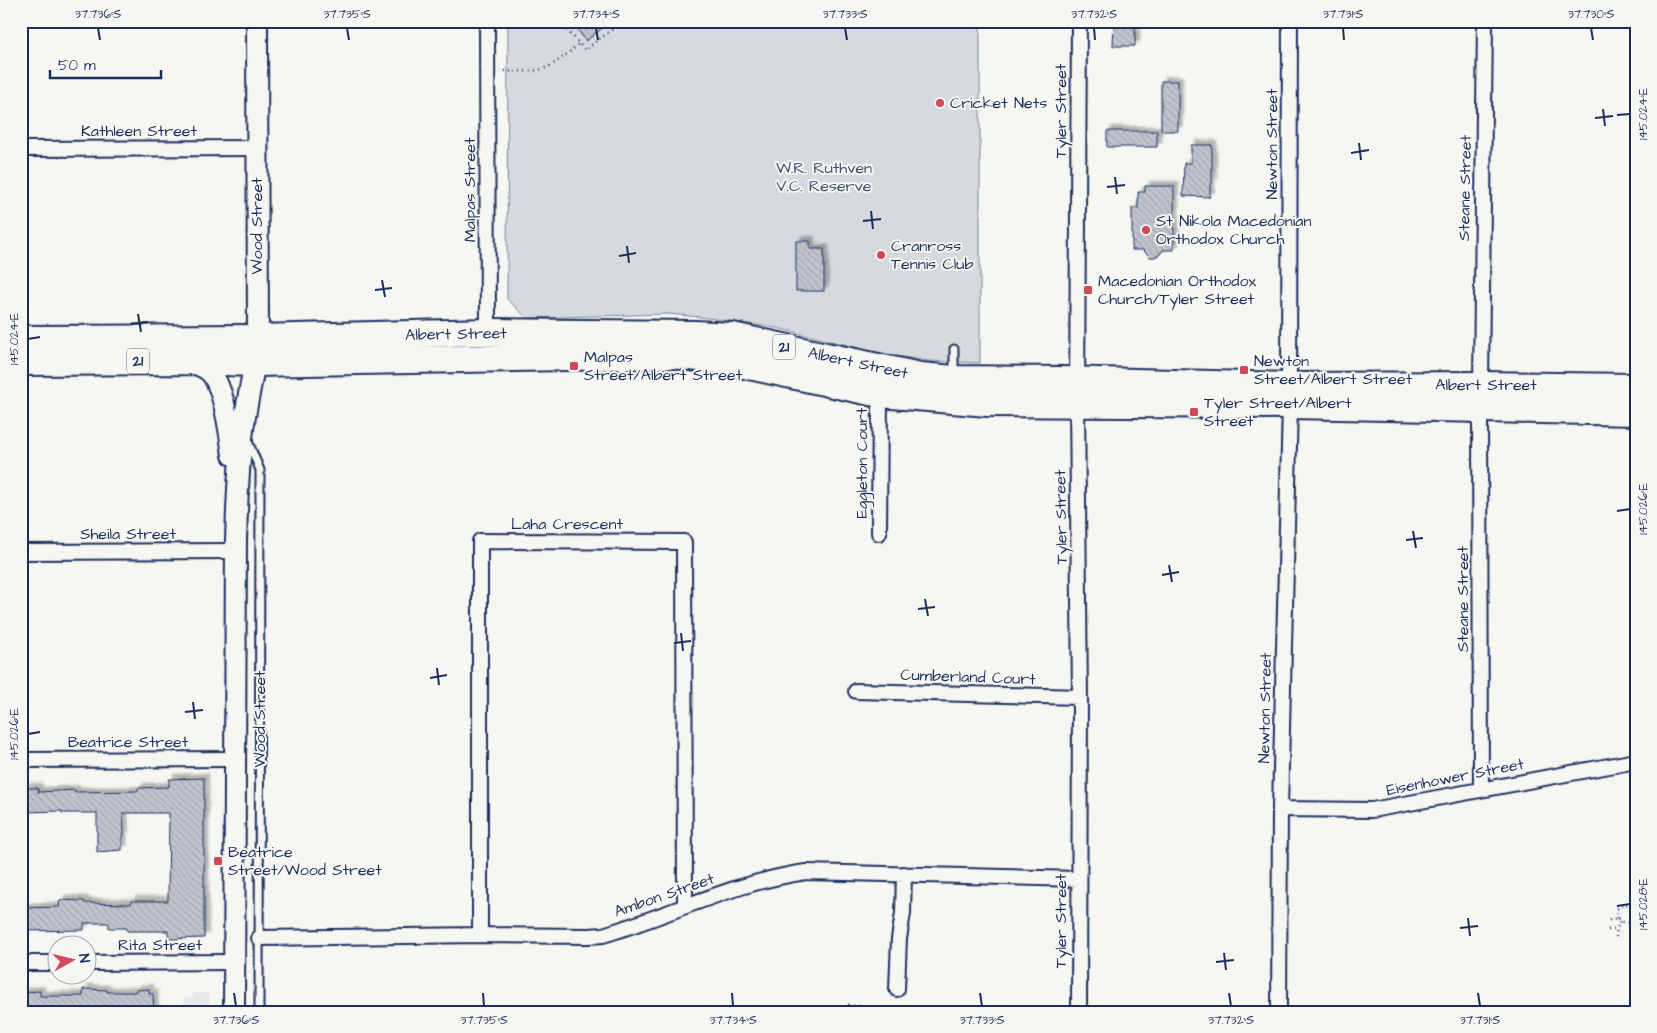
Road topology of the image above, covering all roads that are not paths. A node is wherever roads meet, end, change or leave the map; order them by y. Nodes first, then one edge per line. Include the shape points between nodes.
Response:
1 (257, 21) edge
2 (487, 21) edge
3 (1079, 21) edge
4 (1290, 21) edge
5 (1485, 21) edge
6 (257, 148) junction
7 (21, 149) edge
8 (488, 332) junction
9 (732, 336) junction
10 (21, 339) edge
11 (954, 349) dead end
12 (257, 350) junction
13 (488, 358) junction
14 (191, 361) junction
15 (726, 361) junction
16 (21, 362) edge
17 (954, 379) junction
18 (1636, 387) edge
19 (1078, 392) junction
20 (880, 394) junction
21 (1289, 395) junction
22 (1481, 397) junction
23 (1636, 412) edge
24 (243, 430) junction
25 (238, 481) junction
26 (879, 533) dead end
27 (236, 551) junction
28 (21, 552) edge
29 (856, 690) dead end
30 (1080, 698) junction
31 (235, 759) junction
32 (21, 760) edge
33 (1636, 761) edge
34 (1481, 790) junction
35 (1280, 809) junction
36 (904, 874) junction
37 (1079, 878) junction
38 (685, 906) junction
39 (480, 935) junction
40 (259, 938) junction
41 (234, 962) junction
42 (21, 963) edge
43 (48, 963) edge
44 (98, 963) edge
45 (898, 989) dead end
46 (234, 1012) edge
47 (259, 1012) edge
48 (1079, 1012) edge
49 (1279, 1012) edge

1 - 6 street, Wood Street
2 - 8 street, Malpas Street
3 - 19 street, Tyler Street
4 - 21 street, Newton Street
5 - 22 street, Steane Street
6 - 7 street, Kathleen Street
6 - 12 street, Wood Street
8 - 9 highway, Albert Street / 21
8 - 12 highway, Albert Street / 21
8 - 13 street, Malpas Street
9 - 15 highway
9 - 17 highway, Albert Street / 21 via 920,376
10 - 12 highway, Albert Street / 21
11 - 17 lane
12 - 13 highway, Albert Street / 21
12 - 14 highway, Albert Street / 21
12 - 24 street, Wood Street
13 - 15 highway, Albert Street / 21 via 673,355
14 - 16 highway, Albert Street / 21
14 - 25 street via 209,371 217,381 227,416
15 - 20 highway, Albert Street / 21
17 - 19 highway, Albert Street / 21
18 - 22 highway, Albert Street / 21
19 - 20 highway, Albert Street / 21 via 988,403
19 - 21 highway, Albert Street / 21
19 - 30 street, Tyler Street
20 - 26 street, Eggleton Court
21 - 22 highway, Albert Street / 21
21 - 35 street, Newton Street
22 - 23 highway, Albert Street / 21
22 - 34 street, Steane Street
24 - 25 street, Wood Street
24 - 40 lane, Wood Street via 260,470
25 - 27 street, Wood Street
27 - 28 street, Sheila Street
27 - 31 street, Wood Street
29 - 30 street, Cumberland Court
30 - 37 street, Tyler Street
31 - 32 street, Beatrice Street
31 - 41 street, Wood Street
33 - 34 street, Eisenhower Street
34 - 35 street, Eisenhower Street via 1372,810
35 - 49 street, Newton Street
36 - 37 street, Ambon Street
36 - 38 street, Ambon Street via 799,873 777,876
36 - 45 street
37 - 48 street, Tyler Street
38 - 39 street, Ambon Street via 603,935
38 - 39 street, Laha Crescent via 684,542 480,541
39 - 40 street, Ambon Street
40 - 47 lane, Wood Street
41 - 44 street, Rita Street
41 - 46 street, Wood Street
42 - 43 street

